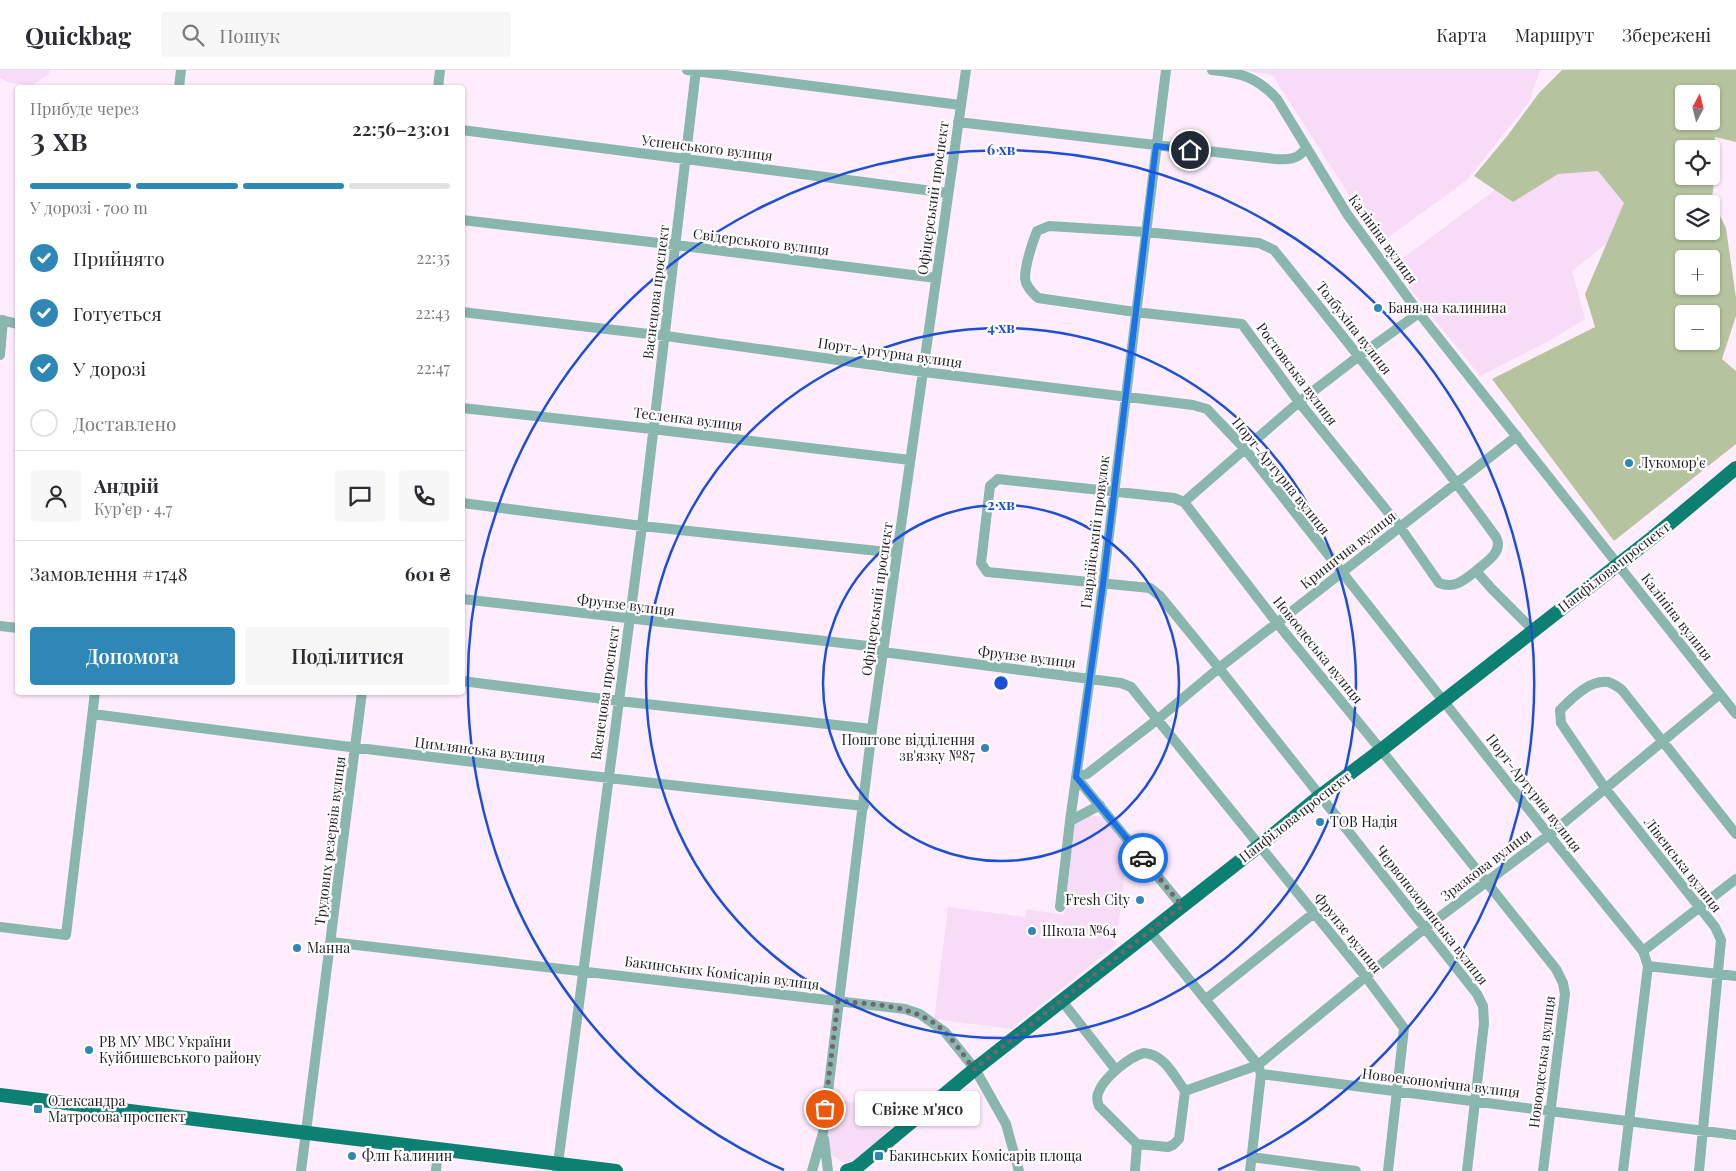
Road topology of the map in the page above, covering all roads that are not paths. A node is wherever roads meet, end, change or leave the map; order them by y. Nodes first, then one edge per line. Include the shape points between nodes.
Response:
1 (181, 70) edge
2 (440, 70) edge
3 (693, 70) edge
4 (966, 70) edge
5 (1166, 70) edge
6 (1212, 70) edge
7 (179, 85) edge
8 (438, 85) edge
9 (960, 105) junction
10 (958, 122) junction
11 (465, 130) edge
12 (1156, 146) junction
13 (1306, 148) junction
14 (686, 159) junction
15 (948, 193) junction
16 (465, 220) edge
17 (1145, 232) junction
18 (676, 245) junction
19 (1029, 258) joint
20 (936, 278) junction
21 (465, 312) edge
22 (1135, 312) junction
23 (1419, 313) junction
24 (2, 320) edge
25 (15, 323) edge
26 (666, 336) junction
27 (0, 354) edge
28 (1359, 356) junction
29 (924, 372) junction
30 (1125, 396) junction
31 (1299, 402) junction
32 (465, 408) edge
33 (652, 429) junction
34 (1517, 436) junction
35 (1245, 449) junction
36 (910, 460) junction
37 (1736, 468) edge
38 (1457, 483) junction
39 (1114, 492) junction
40 (1184, 502) junction
41 (465, 503) edge
42 (642, 526) junction
43 (1400, 527) junction
44 (897, 553) junction
45 (1618, 565) junction
46 (1476, 571) junction
47 (1341, 573) junction
48 (1103, 584) junction
49 (465, 599) edge
50 (629, 619) junction
51 (1277, 623) junction
52 (0, 626) edge
53 (15, 628) edge
54 (1534, 631) junction
55 (883, 652) junction
56 (1219, 668) junction
57 (1090, 679) junction
58 (465, 681) edge
59 (1720, 694) junction
60 (95, 695) edge
61 (362, 695) edge
62 (619, 701) junction
63 (1444, 701) junction
64 (93, 714) junction
65 (1736, 714) edge
66 (1158, 719) junction
67 (872, 729) junction
68 (1662, 742) junction
69 (355, 749) junction
70 (1381, 750) junction
71 (1076, 777) junction
72 (608, 779) junction
73 (1605, 788) junction
74 (1320, 796) junction
75 (1100, 805) junction
76 (864, 806) junction
77 (1070, 821) junction
78 (1736, 834) edge
79 (1549, 835) junction
80 (1259, 846) junction
81 (1736, 879) edge
82 (1486, 882) junction
83 (1182, 906) junction
84 (1060, 907) dead end
85 (1700, 907) junction
86 (1314, 913) junction
87 (0, 927) edge
88 (1426, 928) junction
89 (1150, 931) junction
90 (331, 942) junction
91 (1643, 951) junction
92 (1648, 966) junction
93 (583, 971) junction
94 (1719, 974) junction
95 (1736, 976) edge
96 (1366, 977) junction
97 (1205, 1000) junction
98 (838, 1001) junction
99 (1062, 1001) junction
100 (974, 1069) junction
101 (1116, 1070) junction
102 (1259, 1070) junction
103 (1185, 1091) junction
104 (1398, 1092) junction
105 (0, 1095) edge
106 (1475, 1101) junction
107 (1551, 1111) junction
108 (1629, 1121) junction
109 (1703, 1130) junction
110 (305, 1133) junction
111 (823, 1133) junction
112 (1736, 1135) edge
113 (1137, 1144) junction
114 (438, 1149) junction
115 (1251, 1157) junction
116 (558, 1167) edge
117 (852, 1170) edge
118 (301, 1171) edge
119 (436, 1171) edge
120 (616, 1171) edge
121 (812, 1171) edge
122 (828, 1171) edge
123 (1019, 1171) edge
124 (1135, 1171) edge
125 (1250, 1171) edge
126 (1356, 1171) edge
127 (1388, 1171) edge
128 (1467, 1171) edge
129 (1543, 1171) edge
130 (1623, 1171) edge
131 (1699, 1171) edge

1 - 7 street
2 - 8 street
3 - 9 street
3 - 14 street, Васнецова проспект
4 - 9 street, Офіцерський проспект
5 - 12 street, Гвардійський провулок
6 - 13 street, Калініна вулиця via 1243,74 1261,83 1277,99
9 - 10 street, Офіцерський проспект
10 - 12 street
10 - 15 street, Офіцерський проспект
11 - 14 street, Успенського вулиця
12 - 13 street via 1288,160 1302,154
12 - 17 street, Гвардійський провулок
13 - 23 street, Калініна вулиця via 1346,214
14 - 15 street, Успенського вулиця
14 - 18 street, Васнецова проспект
15 - 20 street, Офіцерський проспект
16 - 18 street, Свідерського вулиця
17 - 19 street, Толбухіна вулиця via 1049,226 1037,231
17 - 22 street, Гвардійський провулок
17 - 28 street, Толбухіна вулиця via 1258,243 1269,247
18 - 20 street, Свідерського вулиця
18 - 26 street, Васнецова проспект
19 - 22 street, Ростовська вулиця via 1025,280 1038,298
20 - 29 street, Офіцерський проспект
21 - 26 street, Порт-Артурна вулиця
22 - 30 street, Гвардійський провулок
22 - 31 street, Ростовська вулиця via 1242,324
23 - 28 street
23 - 34 street, Калініна вулиця
24 - 25 street
24 - 27 street
26 - 29 street, Порт-Артурна вулиця
26 - 33 street, Васнецова проспект
28 - 31 street
28 - 38 street, Толбухіна вулиця
29 - 30 street, Порт-Артурна вулиця
29 - 36 street, Офіцерський проспект
30 - 35 street, Порт-Артурна вулиця via 1207,410
30 - 39 street, Гвардійський провулок
31 - 35 street
31 - 43 street, Ростовська вулиця
32 - 33 street, Тесленка вулиця
33 - 36 street, Тесленка вулиця
33 - 42 street, Васнецова проспект
34 - 38 street, Кринична вулиця
34 - 45 street, Калініна вулиця
35 - 40 street
35 - 47 street, Порт-Артурна вулиця
36 - 44 street, Офіцерський проспект
37 - 45 main road, Панфілова проспект
38 - 43 street, Кринична вулиця
38 - 46 street, Толбухіна вулиця via 1498,541 1496,553
39 - 40 street via 1174,498
39 - 48 street, Гвардійський провулок
39 - 48 street via 998,479 990,486 981,563 987,572
40 - 51 street, Новоодеська вулиця
41 - 42 street
42 - 44 street
42 - 50 street, Васнецова проспект
43 - 46 street, Ростовська вулиця via 1439,583 1460,584
43 - 47 street, Кринична вулиця
44 - 55 street, Офіцерський проспект
45 - 54 main road, Панфілова проспект
45 - 59 street, Калініна вулиця
46 - 54 street
47 - 51 street, Кринична вулиця
47 - 63 street, Порт-Артурна вулиця
48 - 56 street, Червонозорянська вулиця via 1150,588
48 - 57 street, Гвардійський провулок
49 - 50 street, Фрунзе вулиця
50 - 55 street, Фрунзе вулиця via 868,646
50 - 62 street, Васнецова проспект
51 - 56 street, Кринична вулиця
51 - 70 street, Новоодеська вулиця
52 - 53 street
54 - 63 main road, Панфілова проспект
55 - 57 street, Фрунзе вулиця
55 - 67 street, Офіцерський проспект
56 - 66 street, Кринична вулиця
56 - 74 street, Червонозорянська вулиця
57 - 66 street, Фрунзе вулиця via 1131,687
57 - 71 street, Гвардійський провулок
58 - 62 street
59 - 65 street, Калініна вулиця
59 - 68 street, Зразкова вулиця
60 - 64 street
61 - 69 street, Трудових резервів вулиця
62 - 67 street
62 - 72 street, Васнецова проспект
63 - 70 main road, Панфілова проспект
63 - 79 street, Порт-Артурна вулиця
64 - 69 street, Цимлянська вулиця
64 - 87 street via 66,935
66 - 71 street, Кринична вулиця via 1086,774
66 - 80 street, Фрунзе вулиця
67 - 76 street, Офіцерський проспект
68 - 73 street, Зразкова вулиця
68 - 73 street, Лівенська вулиця via 1622,690 1610,682 1598,683 1578,692 1560,710 1561,723
68 - 78 street
69 - 72 street, Цимлянська вулиця
69 - 90 street, Трудових резервів вулиця
70 - 74 main road, Панфілова проспект
70 - 82 street, Новоодеська вулиця
71 - 75 street
71 - 77 street, Гвардійський провулок
72 - 76 street, Цимлянська вулиця
72 - 93 street, Васнецова проспект
73 - 79 street, Зразкова вулиця
73 - 85 street, Лівенська вулиця
74 - 80 main road, Панфілова проспект
74 - 88 street, Червонозорянська вулиця
75 - 77 street
75 - 83 street
76 - 98 street, Офіцерський проспект
77 - 84 street, Гвардійський провулок
79 - 82 street, Зразкова вулиця
79 - 91 street, Порт-Артурна вулиця
80 - 83 main road, Панфілова проспект
80 - 86 street, Фрунзе вулиця
81 - 85 street
82 - 88 street, Зразкова вулиця
82 - 107 street, Новоодеська вулиця via 1556,969 1563,983 1565,994
83 - 89 main road, Панфілова проспект
85 - 91 street
85 - 94 street, Лівенська вулиця via 1721,940
86 - 96 street, Фрунзе вулиця
86 - 97 street
88 - 96 street, Зразкова вулиця
88 - 106 street, Червонозорянська вулиця via 1478,994 1483,1006 1484,1024
89 - 97 street
89 - 99 main road, Панфілова проспект
90 - 93 street, Бакинських Комісарів вулиця
90 - 110 street, Трудових резервів вулиця
91 - 92 street, Порт-Артурна вулиця
92 - 94 street
92 - 108 street, Порт-Артурна вулиця
93 - 98 street, Бакинських Комісарів вулиця
93 - 116 street, Васнецова проспект
94 - 95 street
94 - 109 street, Лівенська вулиця
96 - 102 street, Зразкова вулиця
96 - 104 street, Фрунзе вулиця via 1404,1028
97 - 102 street
98 - 100 street, Бакинських Комісарів вулиця via 905,1009 920,1014 945,1032
98 - 111 street, Офіцерський проспект
99 - 100 main road, Панфілова проспект
99 - 101 street
100 - 117 main road, Панфілова проспект
100 - 123 street, Бакинських Комісарів вулиця via 1006,1124
101 - 103 street via 1138,1054 1154,1054
101 - 113 street via 1100,1088 1099,1106
102 - 103 street, Зразкова вулиця
102 - 104 street, Новоекономічна вулиця
102 - 115 street
103 - 113 street via 1177,1142 1168,1147
104 - 106 street, Новоекономічна вулиця
104 - 127 street, Фрунзе вулиця
105 - 110 main road
106 - 107 street, Новоекономічна вулиця
106 - 128 street, Червонозорянська вулиця
107 - 108 street, Новоекономічна вулиця
107 - 129 street, Новоодеська вулиця
108 - 109 street, Новоекономічна вулиця
108 - 130 street, Порт-Артурна вулиця
109 - 112 street, Новоекономічна вулиця
109 - 131 street, Лівенська вулиця
110 - 114 main road
110 - 118 street, Трудових резервів вулиця
111 - 121 street
111 - 122 street
113 - 124 street
114 - 116 main road
114 - 119 street
115 - 125 street
115 - 126 street
116 - 120 main road

